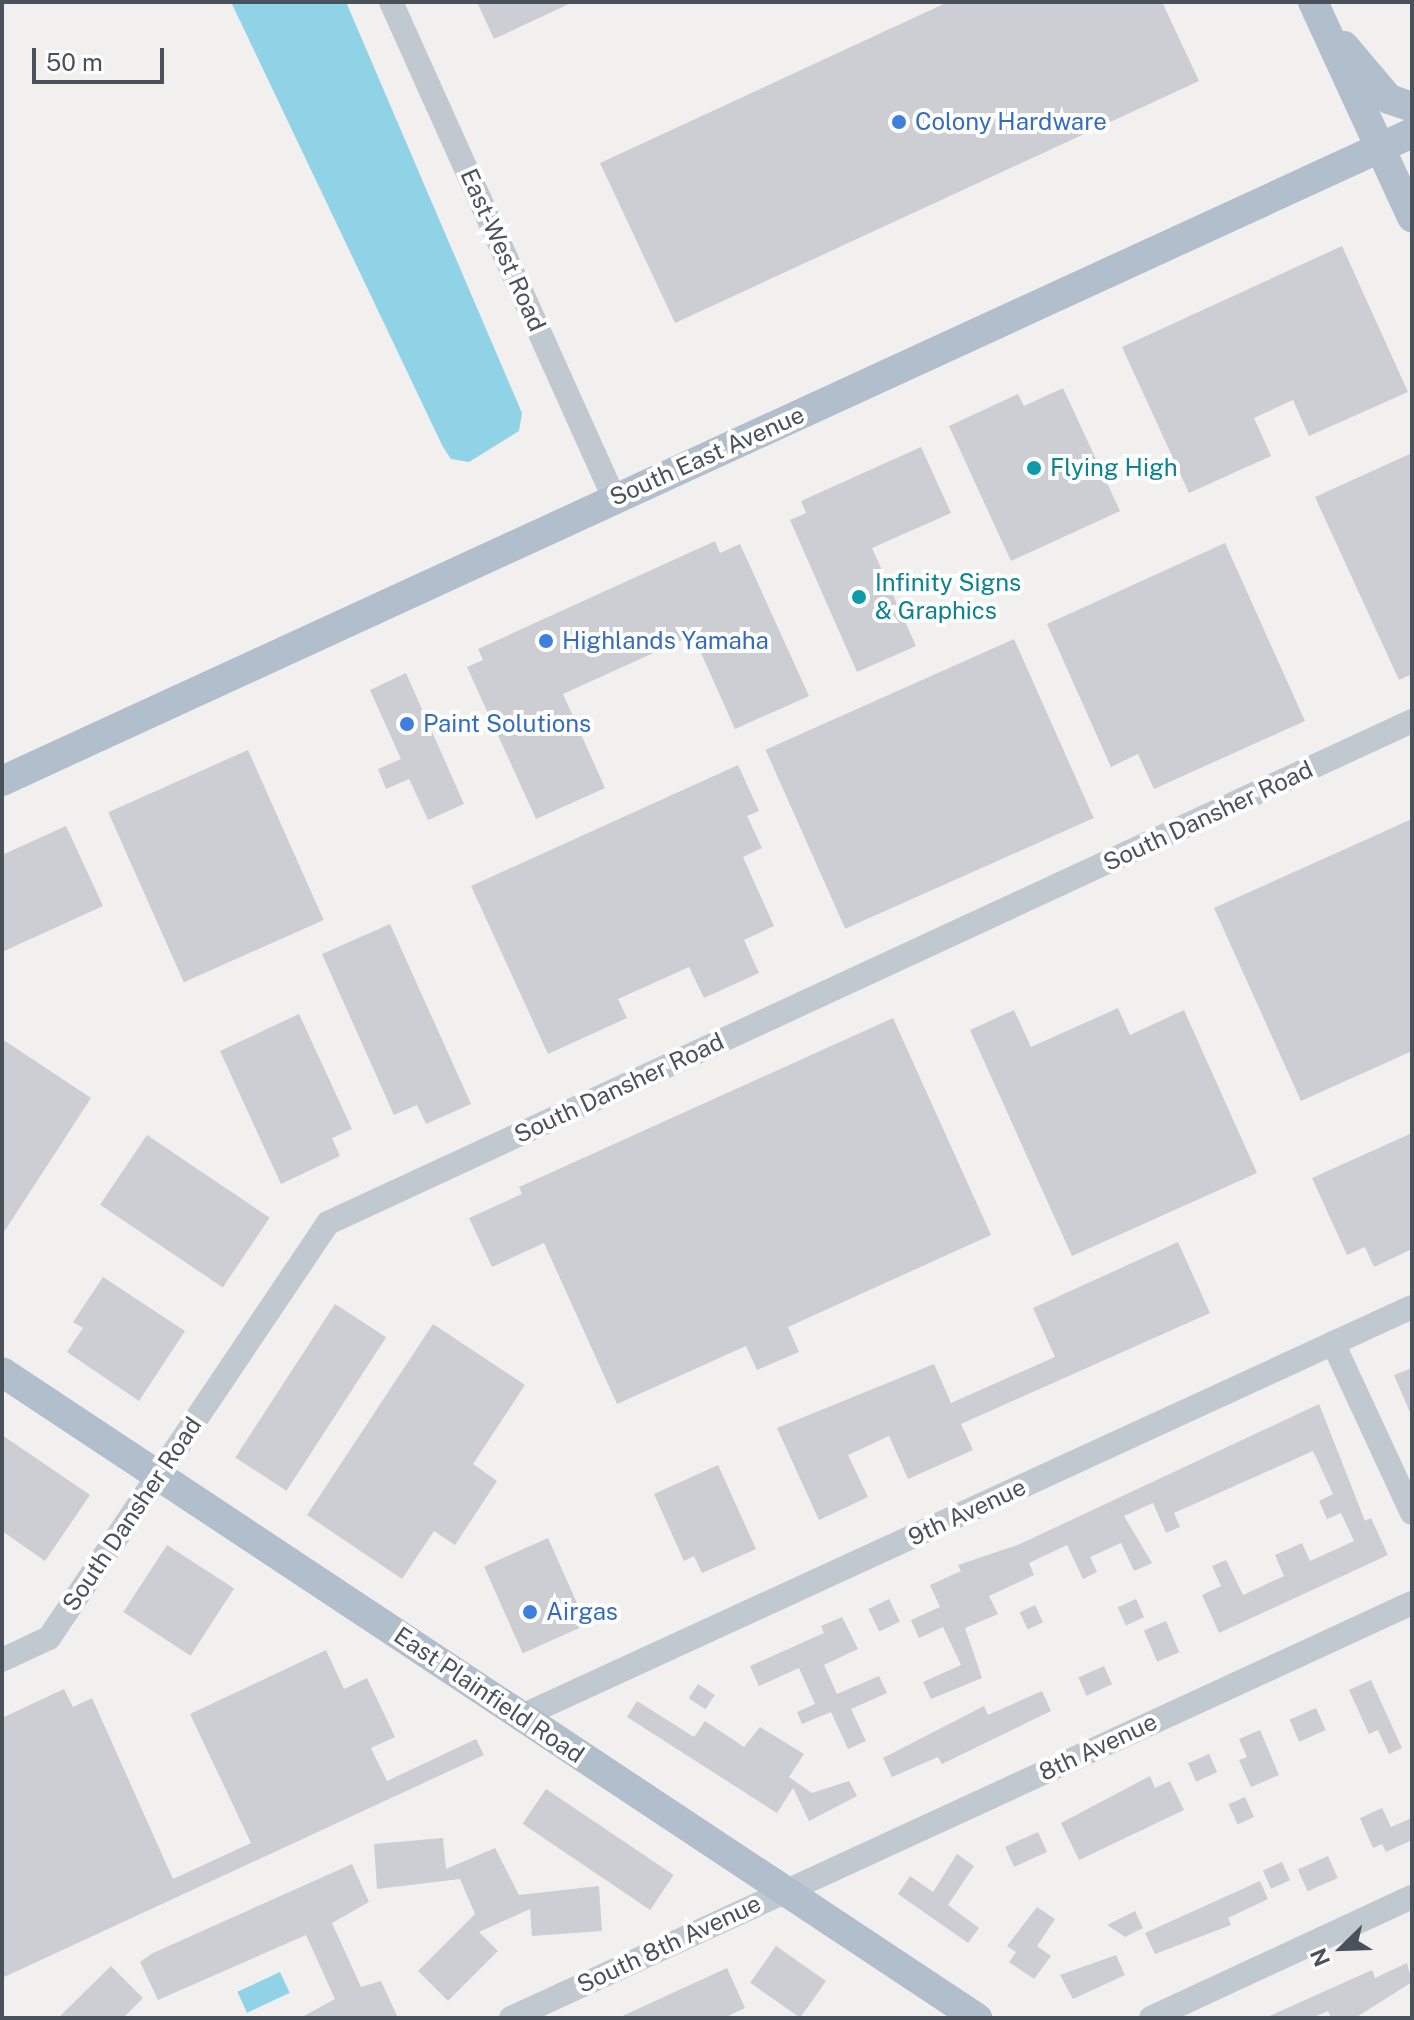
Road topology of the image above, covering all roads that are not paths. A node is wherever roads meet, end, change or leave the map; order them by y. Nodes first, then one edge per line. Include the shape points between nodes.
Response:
1 (391, 2) edge
2 (1317, 11) edge
3 (1412, 107) edge
4 (1412, 133) edge
5 (1380, 148) junction
6 (1412, 217) edge
7 (614, 498) junction
8 (1412, 721) edge
9 (2, 781) edge
10 (1412, 1307) edge
11 (1333, 1343) junction
12 (2, 1372) edge
13 (158, 1475) junction
14 (1412, 1513) edge
15 (1412, 1603) edge
16 (2, 1660) edge
17 (522, 1716) junction
18 (784, 1890) junction
19 (1412, 1897) edge
20 (511, 2018) edge
21 (977, 2018) edge
22 (1151, 2018) edge

1 - 7 street, East-West Road
2 - 3 main road via 1389,99
2 - 5 main road
4 - 5 main road, South East Avenue
5 - 6 main road
5 - 7 main road, South East Avenue
7 - 9 main road, South East Avenue
8 - 13 street, South Dansher Road via 328,1223
10 - 11 street, 9th Avenue
11 - 14 street
11 - 17 street, 9th Avenue
12 - 13 main road, East Plainfield Road
13 - 16 street, South Dansher Road via 49,1638
13 - 17 main road, East Plainfield Road
15 - 18 street, 8th Avenue
17 - 18 main road, East Plainfield Road
18 - 20 street, South 8th Avenue
18 - 21 main road, East Plainfield Road
19 - 22 street

